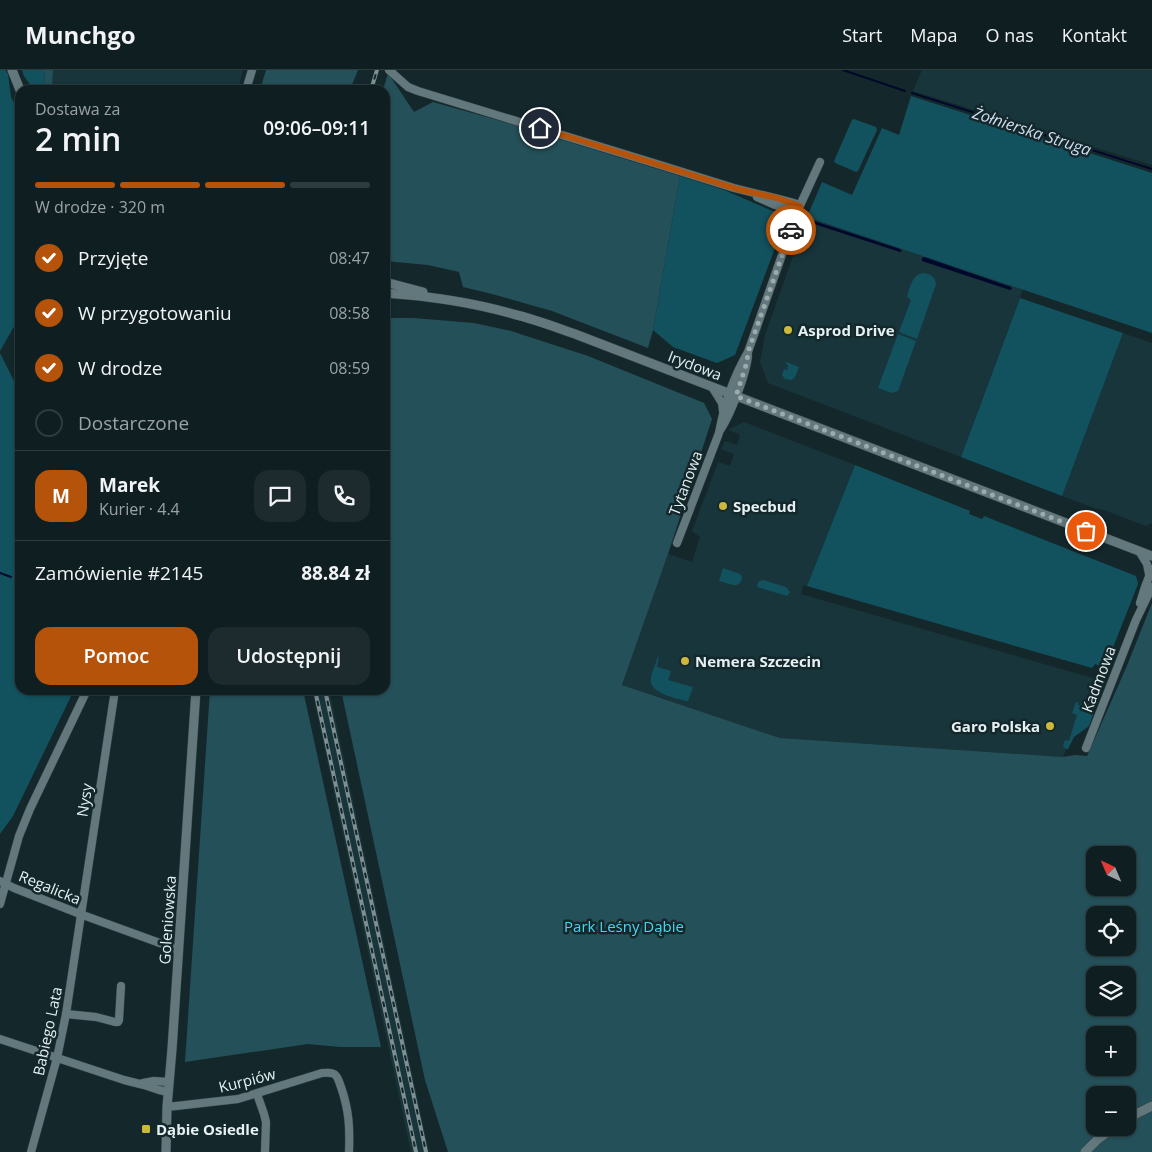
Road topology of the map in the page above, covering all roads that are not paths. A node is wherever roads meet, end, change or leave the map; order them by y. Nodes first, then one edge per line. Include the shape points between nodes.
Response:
1 (12, 70) edge
2 (252, 70) edge
3 (389, 70) edge
4 (18, 85) edge
5 (248, 85) edge
6 (820, 162) dead end
7 (799, 209) junction
8 (390, 283) edge
9 (390, 293) edge
10 (448, 299) junction
11 (712, 386) junction
12 (733, 395) junction
13 (723, 414) junction
14 (719, 433) junction
15 (677, 543) dead end
16 (1139, 551) junction
17 (1152, 556) edge
18 (1152, 569) edge
19 (1149, 578) junction
20 (1152, 587) edge
21 (1136, 620) junction
22 (85, 695) edge
23 (114, 695) edge
24 (196, 695) edge
25 (1086, 748) dead end
26 (3, 883) edge
27 (0, 904) edge
28 (80, 914) junction
29 (179, 950) junction
30 (121, 986) dead end
31 (66, 1014) junction
32 (0, 1039) edge
33 (57, 1058) junction
34 (169, 1082) junction
35 (139, 1084) junction
36 (168, 1092) junction
37 (257, 1094) junction
38 (1152, 1106) edge
39 (167, 1108) junction
40 (1136, 1114) edge
41 (1102, 1136) edge
42 (32, 1152) edge
43 (166, 1152) edge
44 (265, 1152) edge
45 (349, 1152) edge
46 (1085, 1152) edge

1 - 4 street
2 - 5 street
3 - 7 street via 415,90 623,152 737,189 775,205
6 - 7 street
7 - 12 street
8 - 10 street, Irydowa
9 - 10 street, Irydowa
10 - 11 street, Irydowa via 533,319
11 - 12 street, Irydowa
11 - 13 street via 722,402
12 - 13 street, Tytanowa
12 - 14 street, Tytanowa via 727,420
12 - 16 street, Irydowa
13 - 14 street, Tytanowa
14 - 15 street, Tytanowa
16 - 17 street, Irydowa
16 - 19 street via 1147,564
18 - 19 street, Kadmowa
19 - 21 street, Kadmowa
20 - 21 street, Kadmowa
21 - 25 street, Kadmowa
22 - 26 street, Regalicka via 30,809
23 - 28 street, Nysy
24 - 29 street, Goleniowska
26 - 27 street
26 - 28 street, Regalicka
28 - 29 street, Regalicka
28 - 31 street, Babiego Lata
29 - 34 street, Goleniowska
30 - 31 street via 118,1022
31 - 33 street, Babiego Lata
32 - 33 street
33 - 35 street
33 - 42 street, Babiego Lata
34 - 35 street
34 - 36 street, Goleniowska
35 - 36 street
36 - 39 street, Goleniowska
37 - 39 street, Kurpiów via 230,1101
37 - 44 street via 266,1122
37 - 45 street, Kurpiów via 322,1073 333,1073 337,1076 349,1114
38 - 40 street
39 - 43 street, Goleniowska
41 - 46 street

